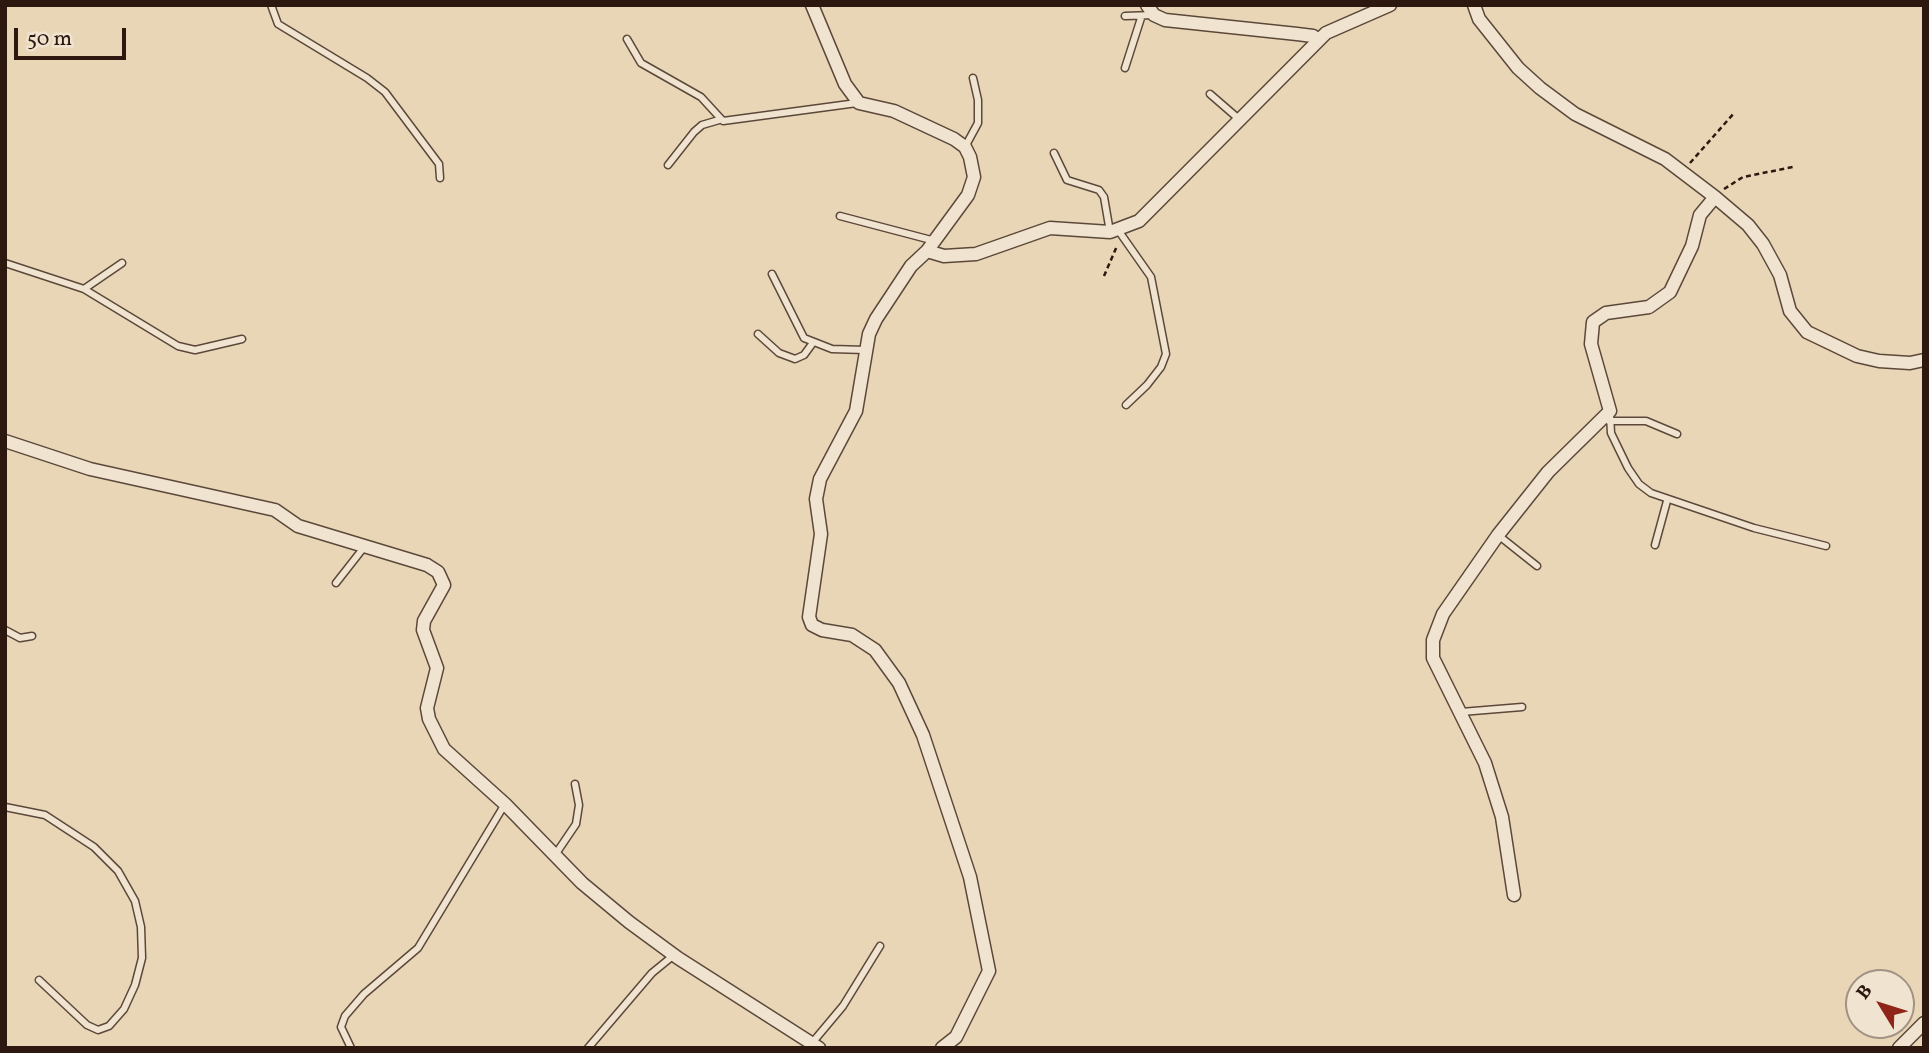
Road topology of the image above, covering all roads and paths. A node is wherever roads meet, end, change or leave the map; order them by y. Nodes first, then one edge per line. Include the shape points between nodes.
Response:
1 (271, 5) edge
2 (812, 5) edge
3 (1390, 5) edge
4 (1474, 5) edge
5 (1147, 13) edge
6 (1125, 16) dead end
7 (626, 40) dead end
8 (1319, 40) junction
9 (1125, 68) dead end
10 (973, 78) dead end
11 (1210, 94) dead end
12 (859, 103) junction
13 (1735, 112) dead end
14 (719, 120) junction
15 (1242, 121) junction
16 (965, 147) junction
17 (1054, 152) dead end
18 (668, 165) dead end
19 (1793, 167) dead end
20 (1681, 173) junction
21 (440, 178) dead end
22 (1716, 197) junction
23 (840, 216) dead end
24 (1118, 234) junction
25 (931, 246) junction
26 (5, 263) edge
27 (122, 263) dead end
28 (772, 274) dead end
29 (1104, 275) dead end
30 (84, 289) junction
31 (758, 334) dead end
32 (242, 339) dead end
33 (812, 344) junction
34 (867, 350) junction
35 (1924, 360) edge
36 (1126, 405) dead end
37 (1609, 416) junction
38 (1677, 434) dead end
39 (5, 442) edge
40 (1667, 501) junction
41 (1498, 535) junction
42 (1655, 545) dead end
43 (365, 546) junction
44 (1826, 546) dead end
45 (1537, 566) dead end
46 (337, 583) dead end
47 (5, 630) edge
48 (32, 636) dead end
49 (1522, 707) dead end
50 (1461, 712) junction
51 (575, 784) dead end
52 (505, 804) junction
53 (5, 807) edge
54 (554, 856) junction
55 (1514, 895) dead end
56 (880, 946) dead end
57 (674, 955) junction
58 (39, 980) dead end
59 (1924, 1023) edge
60 (816, 1045) edge
61 (351, 1048) edge
62 (588, 1048) edge
63 (943, 1048) edge
64 (1899, 1048) edge

1 - 21 lane via 278,24 385,92 439,164
2 - 12 street via 845,84
3 - 8 street
4 - 20 street via 1479,19 1540,88 1575,114 1665,159
5 - 6 lane
5 - 8 street
5 - 9 lane
7 - 14 lane via 641,63 701,97
8 - 15 street
10 - 16 lane via 978,123
11 - 15 lane
12 - 14 lane
12 - 16 street via 894,111
13 - 20 path
14 - 18 lane via 694,132
15 - 24 street via 1139,221
16 - 25 street via 974,167 968,195
17 - 24 lane via 1067,180 1100,190
19 - 22 path via 1742,177
20 - 22 street
22 - 35 street via 1763,244 1780,275 1790,311 1807,332 1857,356 1910,363
22 - 37 street via 1700,215 1692,246 1670,292 1649,307 1606,313 1593,322 1591,344
23 - 25 lane
24 - 25 street via 1050,228 976,254 944,256
24 - 29 path
24 - 36 lane via 1150,278 1166,354 1147,385
25 - 34 street via 876,319
26 - 30 lane
27 - 30 lane
28 - 33 lane via 799,332
30 - 32 lane via 178,346 195,350
31 - 33 lane via 779,353 795,359
33 - 34 lane
34 - 63 street via 856,411 818,489 821,534 809,617 822,630 852,635 875,650 899,683 923,735 970,877 989,971 956,1037
37 - 38 lane via 1646,421
37 - 40 lane via 1611,433 1639,484
37 - 41 street via 1548,472
39 - 43 street via 90,469 275,510 298,526
40 - 42 lane
40 - 44 lane
41 - 45 lane
41 - 50 street via 1443,614 1433,640 1433,658
43 - 46 lane
43 - 52 street via 427,565 443,578 444,585 424,621 425,640 437,668 427,708 429,719 444,749
47 - 48 lane via 20,638
49 - 50 lane
50 - 55 street via 1485,763 1502,817
51 - 54 lane via 576,824
52 - 54 street
52 - 61 lane via 418,948 345,1016 341,1027
53 - 58 lane via 45,815 94,846 118,871 135,901 141,927 142,958 135,985 124,1009 108,1026 99,1030 87,1025
54 - 57 street
56 - 60 lane
57 - 60 street
57 - 62 lane via 652,973
59 - 64 street

